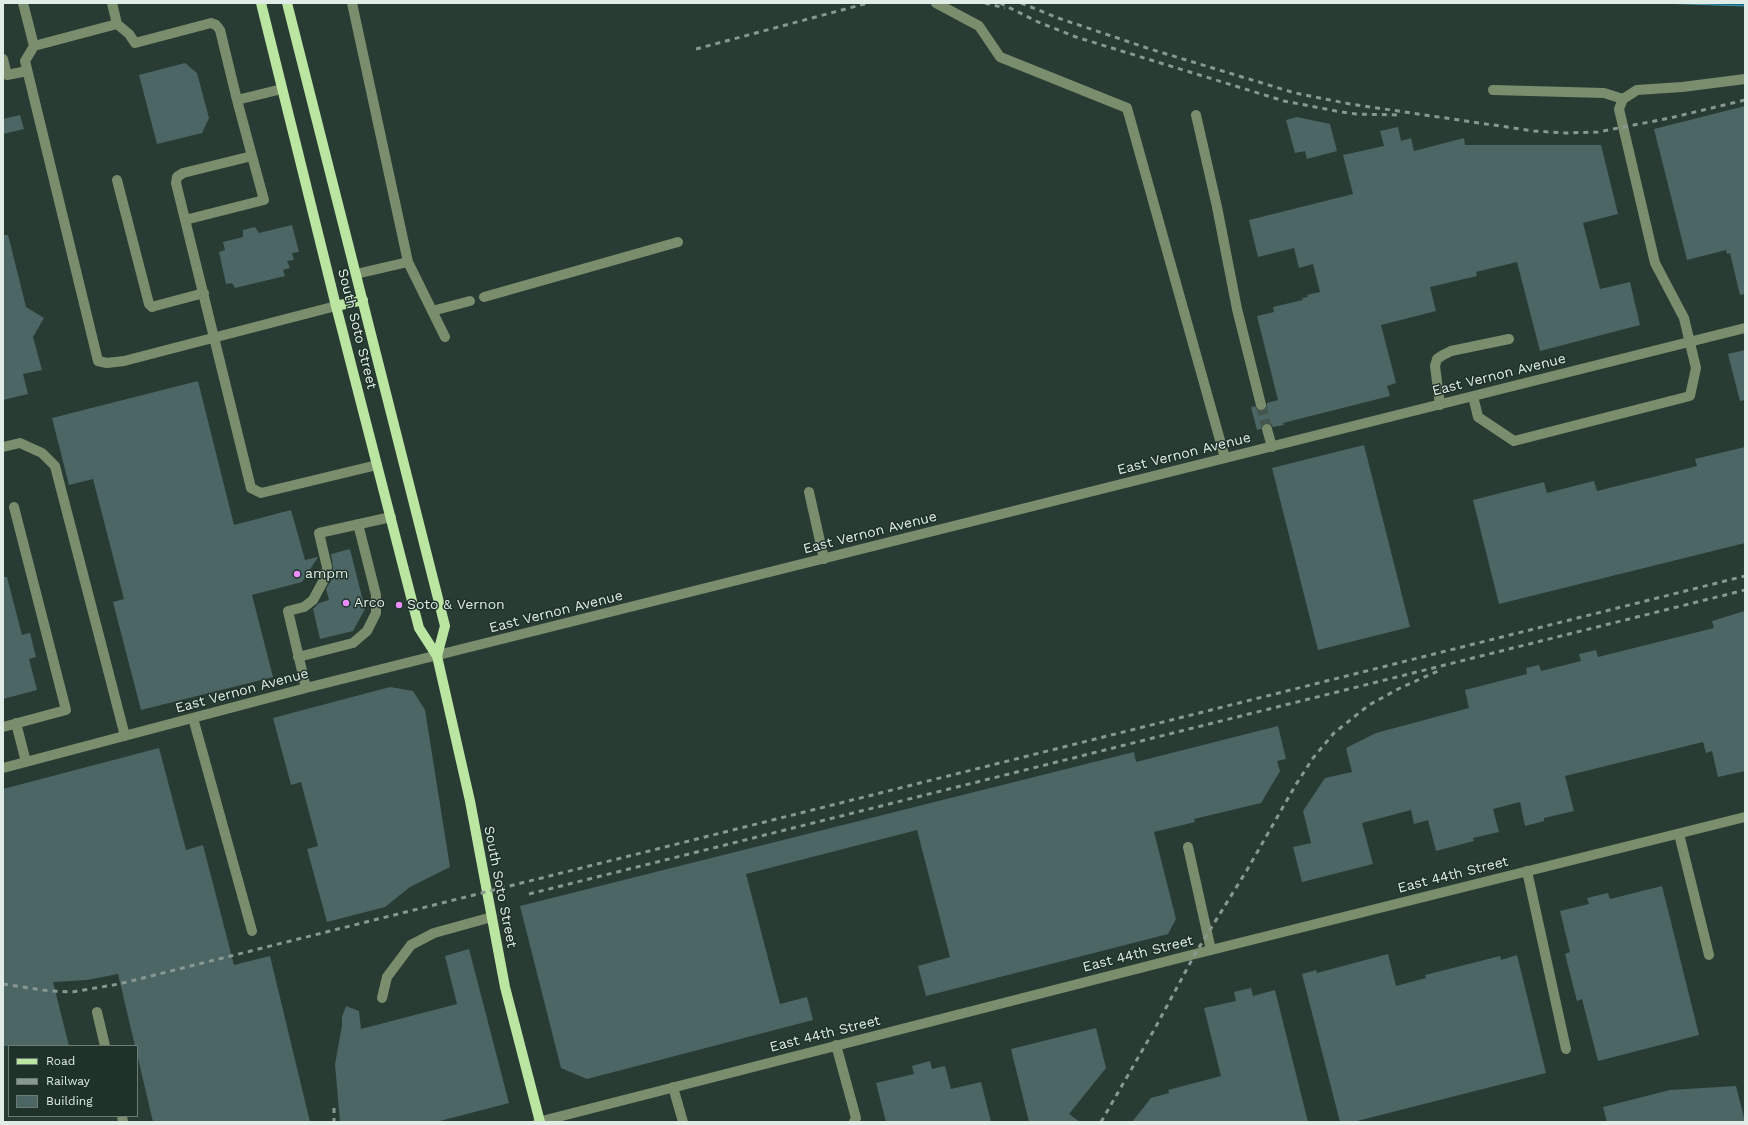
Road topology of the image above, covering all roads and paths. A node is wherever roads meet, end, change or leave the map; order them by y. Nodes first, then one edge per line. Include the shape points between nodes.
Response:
1 (23, 3) edge
2 (112, 3) edge
3 (261, 3) edge
4 (287, 3) edge
5 (352, 3) edge
6 (936, 3) edge
7 (117, 24) junction
8 (34, 46) junction
9 (3, 59) edge
10 (27, 71) junction
11 (5, 76) edge
12 (1745, 79) edge
13 (282, 89) junction
14 (1493, 90) dead end
15 (1623, 99) junction
16 (237, 100) junction
17 (1196, 115) dead end
18 (252, 156) junction
19 (117, 180) dead end
20 (185, 220) junction
21 (678, 242) dead end
22 (408, 262) junction
23 (356, 274) junction
24 (204, 293) junction
25 (484, 297) dead end
26 (363, 300) junction
27 (470, 301) dead end
28 (336, 306) junction
29 (432, 311) junction
30 (1745, 328) edge
31 (215, 337) junction
32 (445, 337) dead end
33 (1509, 339) dead end
34 (1689, 342) junction
35 (1473, 396) junction
36 (1261, 405) tunnel mouth
37 (1440, 405) junction
38 (1267, 429) tunnel mouth
39 (3, 447) edge
40 (1272, 447) junction
41 (1225, 458) junction
42 (377, 465) junction
43 (809, 492) dead end
44 (14, 507) dead end
45 (391, 517) junction
46 (358, 524) junction
47 (824, 559) junction
48 (437, 656) junction
49 (298, 657) junction
50 (306, 688) junction
51 (193, 718) junction
52 (16, 723) junction
53 (3, 726) edge
54 (125, 736) junction
55 (26, 762) junction
56 (3, 768) edge
57 (1745, 817) edge
58 (1678, 834) junction
59 (1188, 847) dead end
60 (1527, 871) junction
61 (492, 917) junction
62 (252, 931) dead end
63 (1212, 950) junction
64 (1709, 955) dead end
65 (382, 998) dead end
66 (97, 1012) dead end
67 (105, 1045) edge
68 (836, 1046) junction
69 (1566, 1049) dead end
70 (673, 1087) junction
71 (539, 1122) edge
72 (683, 1122) edge
73 (854, 1122) edge

1 - 8 street
2 - 7 street
3 - 13 main road, South Soto Street
4 - 23 main road, South Soto Street
5 - 22 street
6 - 41 street via 979,26 1000,58 1127,108
7 - 8 street
7 - 16 street via 135,43 211,23 216,25 220,30
8 - 10 street via 25,61
9 - 11 street
10 - 11 street
10 - 31 street via 98,361 124,361
12 - 15 street via 1637,90
13 - 16 street
13 - 28 main road, South Soto Street
14 - 15 street via 1604,93
15 - 34 street via 1619,109 1655,263 1684,318
16 - 18 street
17 - 36 street via 1237,308
18 - 20 street via 177,176 176,183
18 - 20 street via 264,200
19 - 24 street via 149,304 152,307
20 - 24 street
21 - 25 street
22 - 23 street
22 - 29 street
23 - 26 main road, South Soto Street
24 - 31 street
26 - 28 main road
26 - 48 main road, South Soto Street via 445,626
27 - 29 street
28 - 31 street
28 - 42 main road, South Soto Street
29 - 32 street
30 - 34 street, East Vernon Avenue
31 - 42 street via 251,488 261,493
33 - 37 street via 1451,351 1437,359 1435,366
34 - 35 street, East Vernon Avenue
34 - 35 street via 1696,368 1690,396 1632,412 1514,441 1478,418
35 - 37 street, East Vernon Avenue
37 - 40 street, East Vernon Avenue
38 - 40 street
39 - 54 street via 20,443 42,453 55,466
40 - 41 street, East Vernon Avenue
41 - 47 street, East Vernon Avenue
42 - 45 main road, South Soto Street
43 - 47 street
44 - 52 street via 66,710
45 - 46 street
45 - 48 main road, South Soto Street via 419,628
46 - 49 street via 320,533 327,567 326,576 313,600 304,607 288,611
46 - 49 street via 376,596 376,613 367,631 353,643
47 - 48 street, East Vernon Avenue
48 - 50 street, East Vernon Avenue
48 - 61 main road, South Soto Street via 470,801
49 - 50 street
50 - 51 street, East Vernon Avenue
51 - 54 street, East Vernon Avenue
51 - 62 street
52 - 53 street
52 - 55 street
54 - 55 street, East Vernon Avenue
55 - 56 street, East Vernon Avenue
57 - 58 street, East 44th Street
58 - 60 street, East 44th Street
58 - 64 street
59 - 63 street
60 - 63 street, East 44th Street
60 - 69 street
61 - 65 street via 434,933 412,945 387,977
61 - 71 main road, South Soto Street via 505,987
63 - 68 street, East 44th Street
66 - 67 street
68 - 70 street, East 44th Street
68 - 73 street via 856,1118
70 - 71 street, East 44th Street
70 - 72 street

